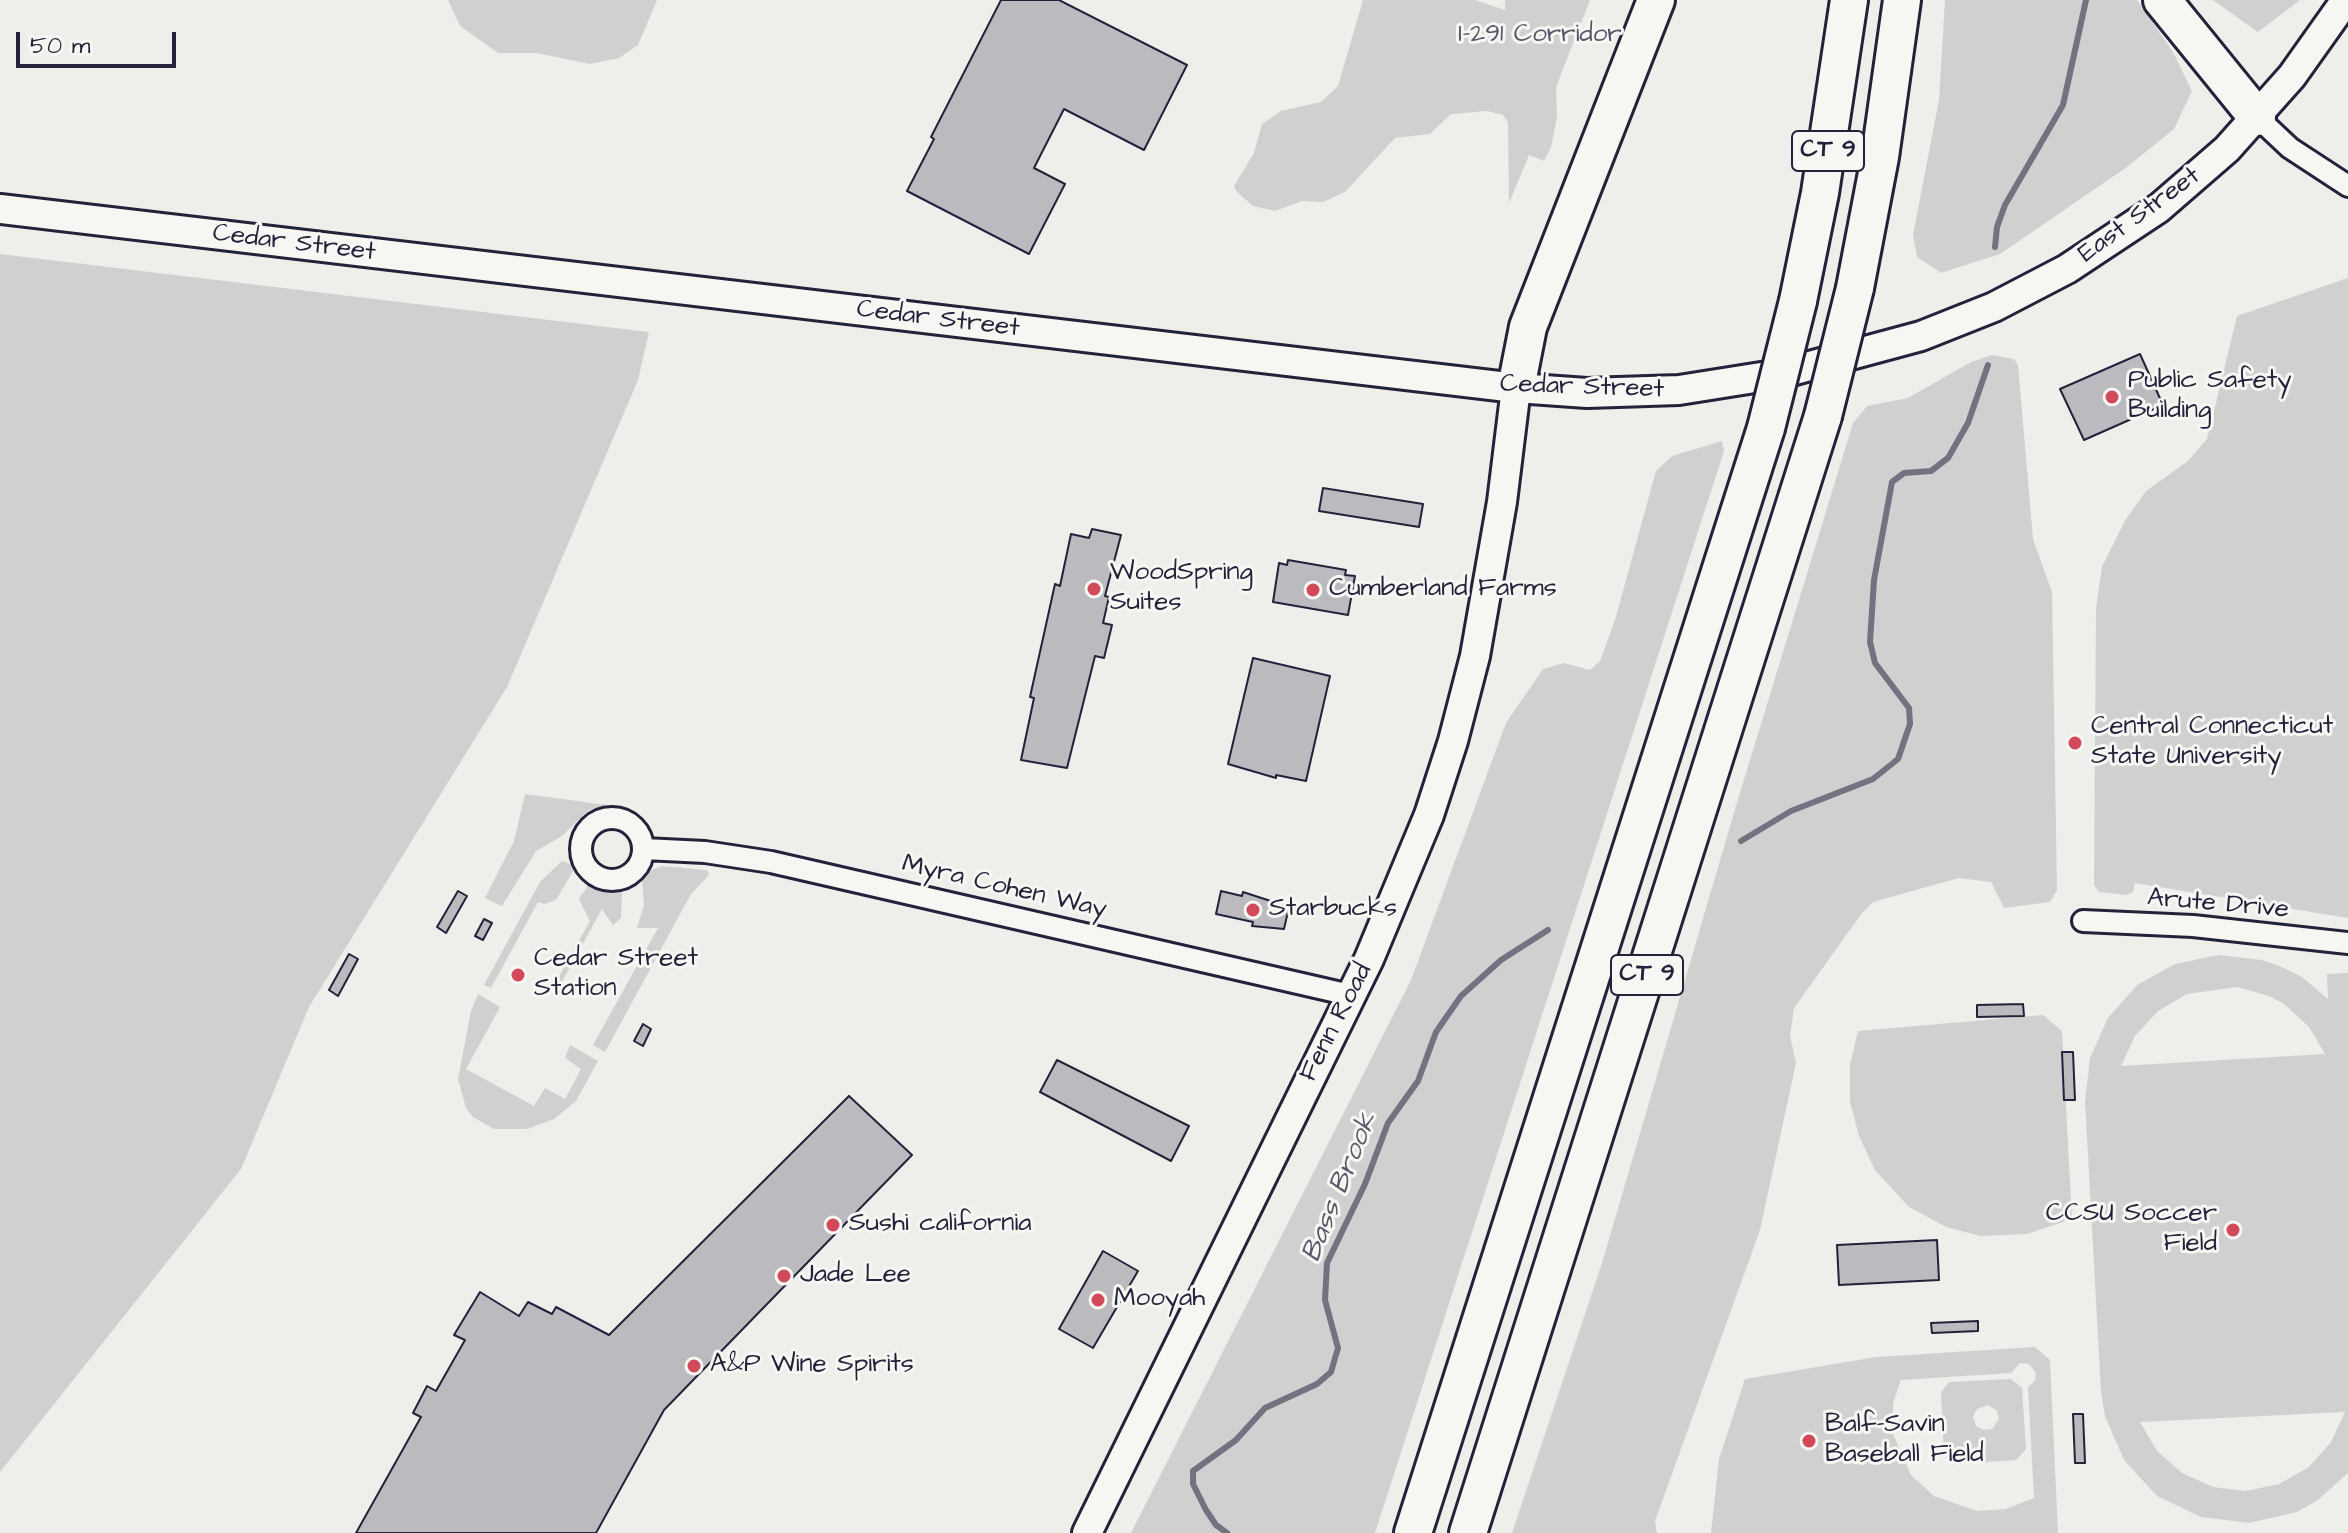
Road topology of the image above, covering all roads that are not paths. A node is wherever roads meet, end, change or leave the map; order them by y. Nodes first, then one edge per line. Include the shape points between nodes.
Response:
1 (1656, 0) edge
2 (1849, 0) edge
3 (1902, 0) edge
4 (2162, 0) edge
5 (2346, 0) edge
6 (2257, 117) junction
7 (2348, 186) edge
8 (0, 209) edge
9 (1874, 351) joint
10 (1516, 388) junction
11 (644, 849) dead end
12 (2083, 921) dead end
13 (2348, 943) edge
14 (1350, 995) junction
15 (1087, 1533) edge
16 (1413, 1533) edge
17 (1468, 1533) edge

1 - 10 highway via 1528,327
2 - 16 highway, CT 9, bridge via 1820,193 1766,428
3 - 17 highway, CT 9, bridge via 1880,157 1823,416
4 - 6 highway
5 - 6 main road, East Street
6 - 7 street via 2290,148
6 - 9 main road, East Street via 2179,192 2091,255 1994,307
8 - 10 main road, Cedar Street
9 - 10 main road, Cedar Street via 1764,378 1679,390 1587,393
10 - 14 main road, Fenn Road via 1502,502 1459,721 1424,829
11 - 14 street, Myra Cohen Way via 785,865
12 - 13 street, Arute Drive via 2193,926
14 - 15 main road, Fenn Road

